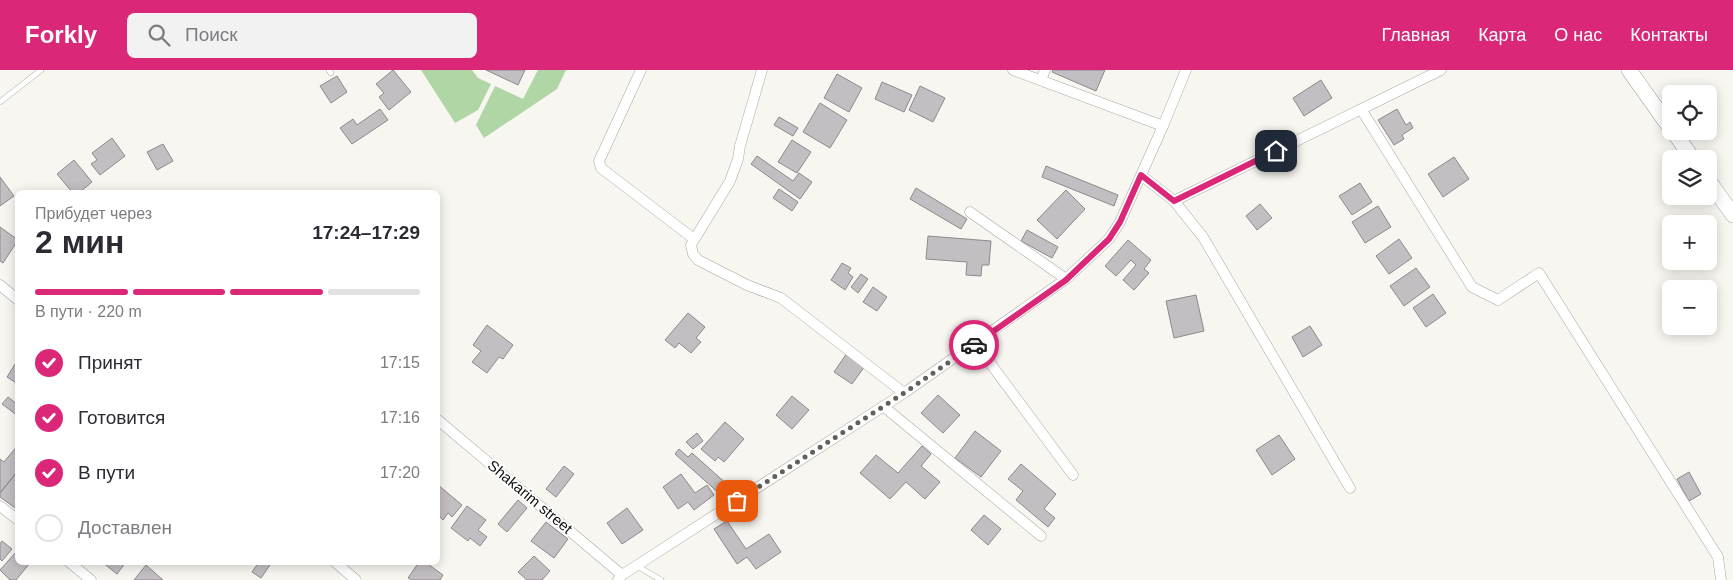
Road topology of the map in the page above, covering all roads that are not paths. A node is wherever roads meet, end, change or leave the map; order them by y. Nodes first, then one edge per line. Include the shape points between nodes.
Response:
1 (41, 70) edge
2 (641, 70) edge
3 (762, 70) edge
4 (1013, 70) edge
5 (1045, 70) edge
6 (1186, 70) edge
7 (1441, 70) edge
8 (1629, 70) edge
9 (1042, 80) junction
10 (0, 102) edge
11 (1362, 109) junction
12 (1662, 116) edge
13 (1163, 126) junction
14 (1141, 175) junction
15 (1717, 192) edge
16 (1174, 201) junction
17 (970, 212) dead end
18 (1733, 215) edge
19 (694, 239) junction
20 (1066, 280) junction
21 (0, 285) edge
22 (15, 298) edge
23 (976, 344) junction
24 (904, 393) junction
25 (883, 406) junction
26 (440, 422) edge
27 (1072, 475) dead end
28 (1350, 488) dead end
29 (0, 506) edge
30 (15, 518) edge
31 (1041, 536) dead end
32 (74, 565) edge
33 (338, 565) edge
34 (636, 566) junction
35 (620, 577) edge
36 (91, 580) edge
37 (356, 580) edge
38 (661, 580) edge
39 (1721, 580) edge

1 - 10 lane
2 - 19 street via 599,161 601,168
3 - 19 street via 730,181
4 - 9 street
5 - 9 street
6 - 13 street
7 - 11 street
8 - 12 main road
9 - 13 street
11 - 16 street
11 - 39 street via 1472,287 1498,300 1539,273 1718,557
13 - 14 street
14 - 16 street
14 - 20 street via 1109,239
15 - 18 main road
16 - 28 street via 1203,237
17 - 20 street
19 - 24 street via 691,245 698,260 781,298
20 - 23 street
21 - 22 street
23 - 24 street
23 - 27 street
24 - 25 street
25 - 31 street
25 - 34 street
26 - 35 street, Shakarim street
29 - 30 street
32 - 36 street
33 - 37 street
34 - 35 street
34 - 38 lane

